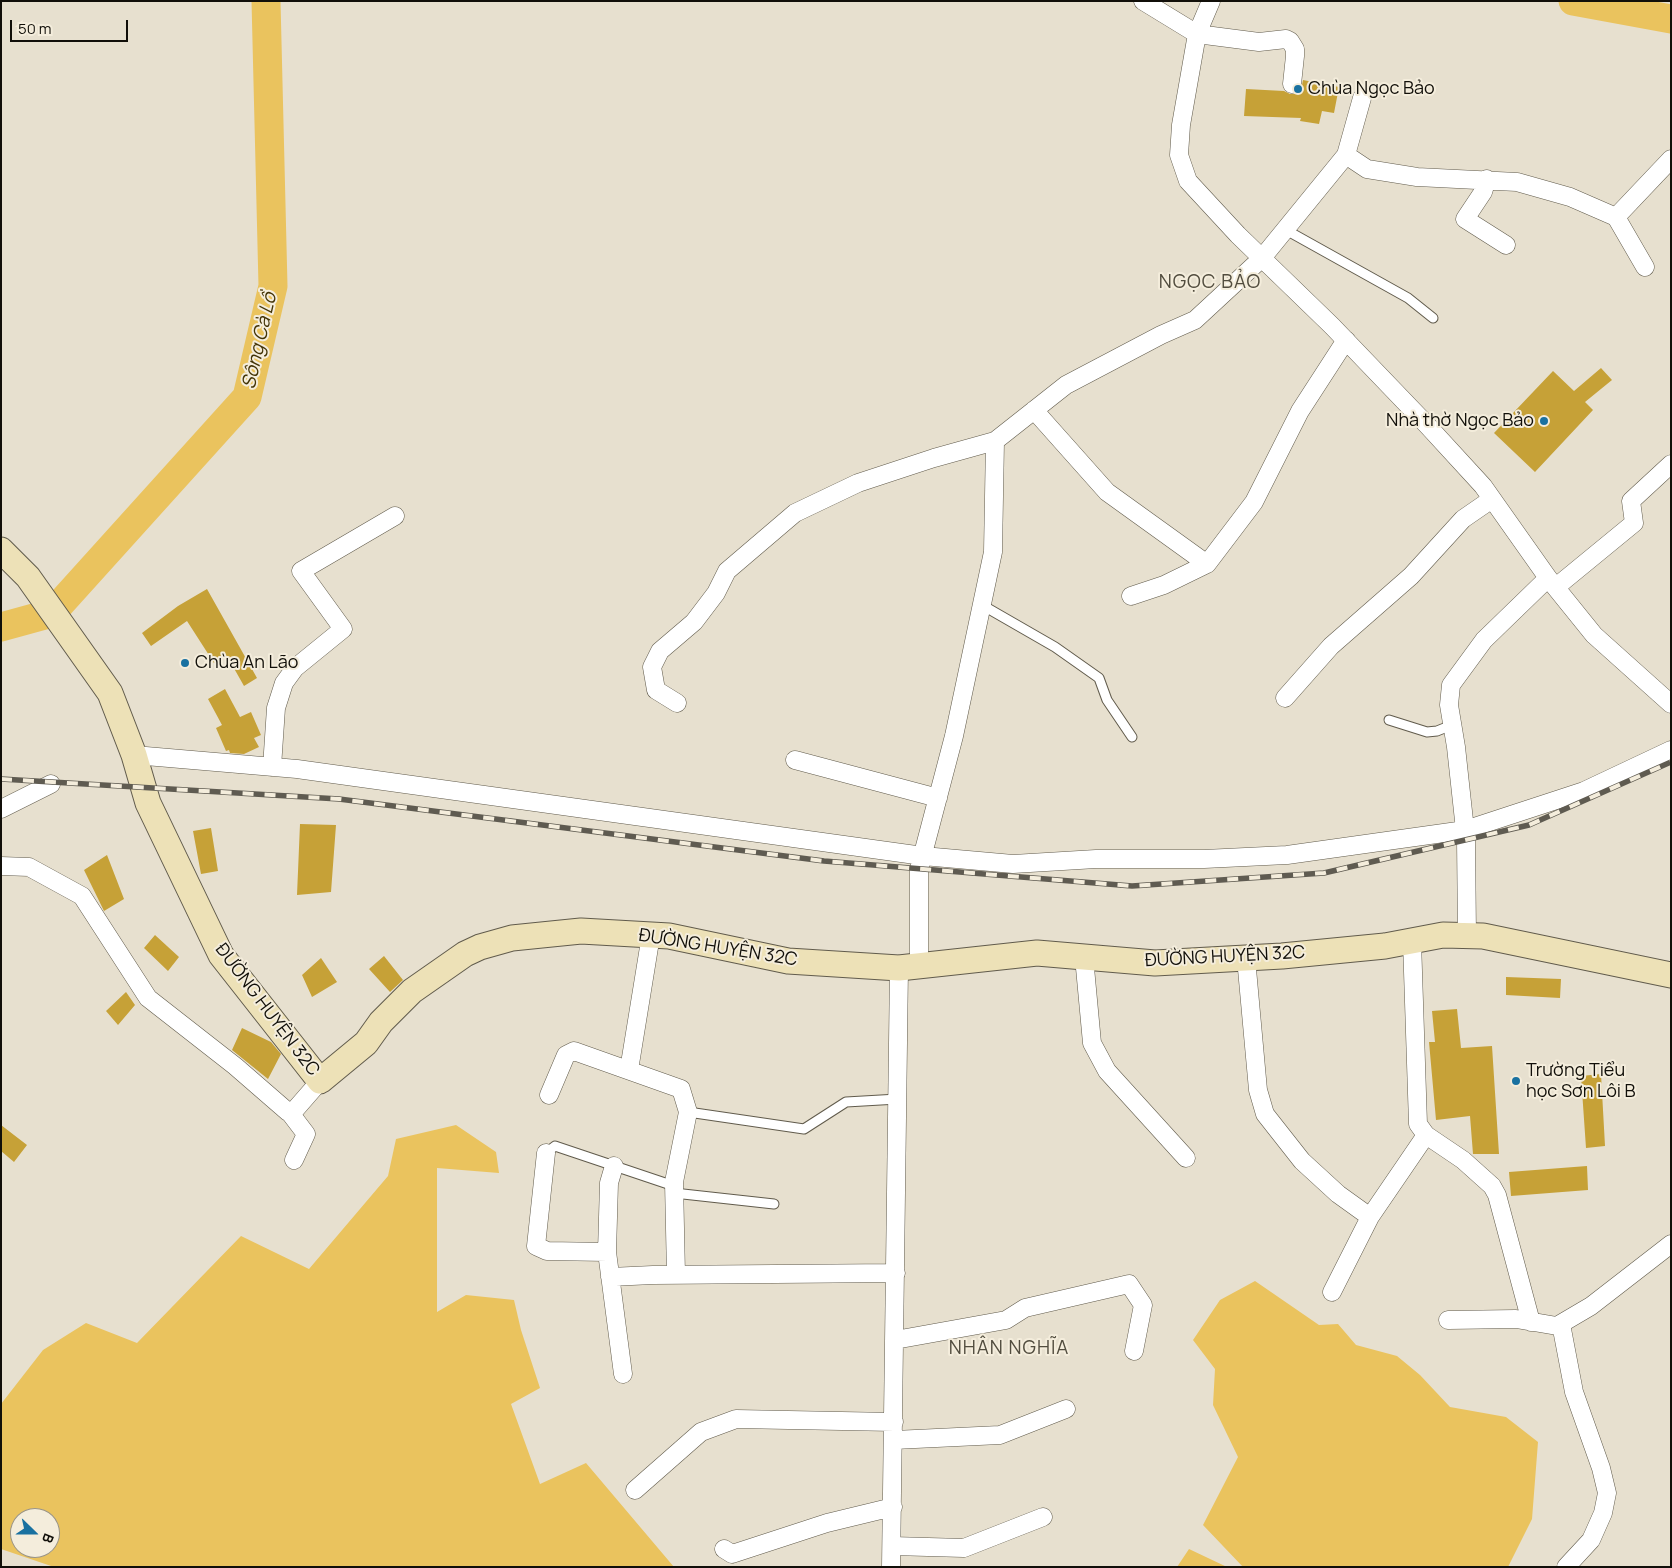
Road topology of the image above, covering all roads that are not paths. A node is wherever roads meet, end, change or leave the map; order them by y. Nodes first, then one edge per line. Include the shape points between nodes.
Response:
1 (1143, 1) edge
2 (1211, 1) edge
3 (1197, 34) junction
4 (1292, 84) dead end
5 (1362, 98) dead end
6 (1346, 155) junction
7 (1671, 159) edge
8 (1487, 179) junction
9 (1616, 217) junction
10 (1286, 230) junction
11 (1506, 245) dead end
12 (1262, 258) junction
13 (1645, 267) dead end
14 (1433, 318) dead end
15 (1346, 340) junction
16 (1034, 410) junction
17 (996, 441) junction
18 (1671, 464) edge
19 (1492, 499) junction
20 (395, 516) dead end
21 (1, 550) edge
22 (1207, 564) junction
23 (1552, 583) junction
24 (1132, 596) dead end
25 (982, 605) junction
26 (1285, 698) dead end
27 (677, 703) dead end
28 (1671, 704) edge
29 (1389, 720) dead end
30 (1452, 725) junction
31 (1132, 738) dead end
32 (1671, 750) edge
33 (134, 755) junction
34 (795, 760) dead end
35 (272, 767) junction
36 (51, 784) dead end
37 (938, 798) junction
38 (1, 809) edge
39 (1465, 830) junction
40 (923, 856) junction
41 (1, 866) edge
42 (651, 935) junction
43 (1467, 936) junction
44 (1412, 941) junction
45 (1084, 957) junction
46 (1246, 958) junction
47 (909, 967) junction
48 (1671, 975) edge
49 (629, 1070) junction
50 (320, 1081) junction
51 (549, 1095) dead end
52 (898, 1099) junction
53 (688, 1112) junction
54 (290, 1113) junction
55 (1426, 1135) junction
56 (546, 1154) joint
57 (1186, 1158) dead end
58 (294, 1160) dead end
59 (614, 1166) junction
60 (674, 1189) junction
61 (774, 1204) dead end
62 (1370, 1217) junction
63 (1671, 1244) edge
64 (607, 1252) junction
65 (896, 1273) junction
66 (676, 1275) junction
67 (610, 1277) junction
68 (1332, 1292) dead end
69 (1448, 1320) dead end
70 (1531, 1322) junction
71 (1560, 1324) junction
72 (895, 1340) junction
73 (1134, 1351) dead end
74 (623, 1374) dead end
75 (1066, 1409) dead end
76 (894, 1422) junction
77 (894, 1440) junction
78 (635, 1490) dead end
79 (893, 1507) junction
80 (1043, 1517) dead end
81 (892, 1546) junction
82 (724, 1549) dead end
83 (891, 1567) edge
84 (1566, 1567) edge

1 - 3 street
2 - 3 street
3 - 4 street via 1258,42 1290,41 1295,49
3 - 12 street via 1179,155 1188,181
5 - 6 street
6 - 8 street via 1367,169 1383,172 1417,177
6 - 10 street
7 - 9 street
8 - 9 street via 1517,182 1570,196
8 - 11 street via 1465,219
9 - 13 street
10 - 12 street
10 - 14 lane via 1408,298
12 - 15 street
12 - 16 street via 1194,320 1066,385
15 - 19 street via 1434,432
15 - 22 street via 1300,411 1254,502
16 - 17 street
16 - 22 street via 1107,492
17 - 25 street via 993,552
17 - 27 street via 858,483 795,513 727,571 716,594 694,622 660,651 652,667 656,690
18 - 23 street via 1631,501 1634,523
19 - 23 street
19 - 26 street via 1463,519 1412,576 1331,646
20 - 35 street via 300,571 343,629 300,663 284,683 276,708
21 - 33 street, ĐƯỜNG HUYỆN 32C via 28,577 110,693
22 - 24 street
23 - 28 street via 1594,635
23 - 30 street via 1484,640 1451,685 1448,705
25 - 31 lane via 1055,647 1099,678 1107,700
25 - 37 street
29 - 30 lane via 1431,732
30 - 39 street
32 - 39 street via 1584,790
33 - 35 street
33 - 50 street, ĐƯỜNG HUYỆN 32C via 148,803 221,955
34 - 37 street
35 - 40 street
36 - 38 street
37 - 40 street
39 - 40 street via 1260,857 1096,859 1013,864
39 - 43 street
40 - 47 street
41 - 54 street via 29,867 82,896 148,998
42 - 47 street, ĐƯỜNG HUYỆN 32C via 788,961
42 - 49 street
42 - 50 street, ĐƯỜNG HUYỆN 32C via 581,931 512,938 480,947 412,991 381,1022 366,1043
43 - 44 street, ĐƯỜNG HUYỆN 32C via 1443,935
43 - 48 street, ĐƯỜNG HUYỆN 32C via 1483,936
44 - 46 street, ĐƯỜNG HUYỆN 32C
44 - 55 street via 1416,1113 1418,1124
45 - 46 street, ĐƯỜNG HUYỆN 32C via 1155,963
45 - 47 street, ĐƯỜNG HUYỆN 32C via 1037,953
45 - 57 street via 1092,1043 1107,1071
46 - 62 street via 1258,1090 1265,1114 1302,1161 1338,1194
47 - 52 street
49 - 51 street via 574,1052 566,1055
49 - 53 street via 680,1089
50 - 54 street
52 - 53 lane via 846,1102 804,1129
52 - 65 street
53 - 60 street
54 - 58 street via 306,1134
55 - 62 street
55 - 70 street via 1464,1160 1492,1186
56 - 59 lane via 555,1146
56 - 64 street via 536,1246 547,1251
59 - 60 lane
59 - 64 street via 609,1183
60 - 61 lane
60 - 66 street
62 - 68 street
63 - 71 street via 1590,1306
64 - 67 street
65 - 66 street
65 - 72 street
66 - 67 street
67 - 74 street
69 - 70 street
70 - 71 street
71 - 84 street via 1574,1392 1608,1493 1591,1540
72 - 73 street via 1006,1320 1026,1308 1129,1284 1142,1304
72 - 76 street
75 - 77 street via 1000,1435
76 - 77 street
76 - 78 street via 736,1419 701,1432
77 - 79 street
79 - 81 street
79 - 82 street via 827,1523 732,1554
80 - 81 street via 964,1548
81 - 83 street

